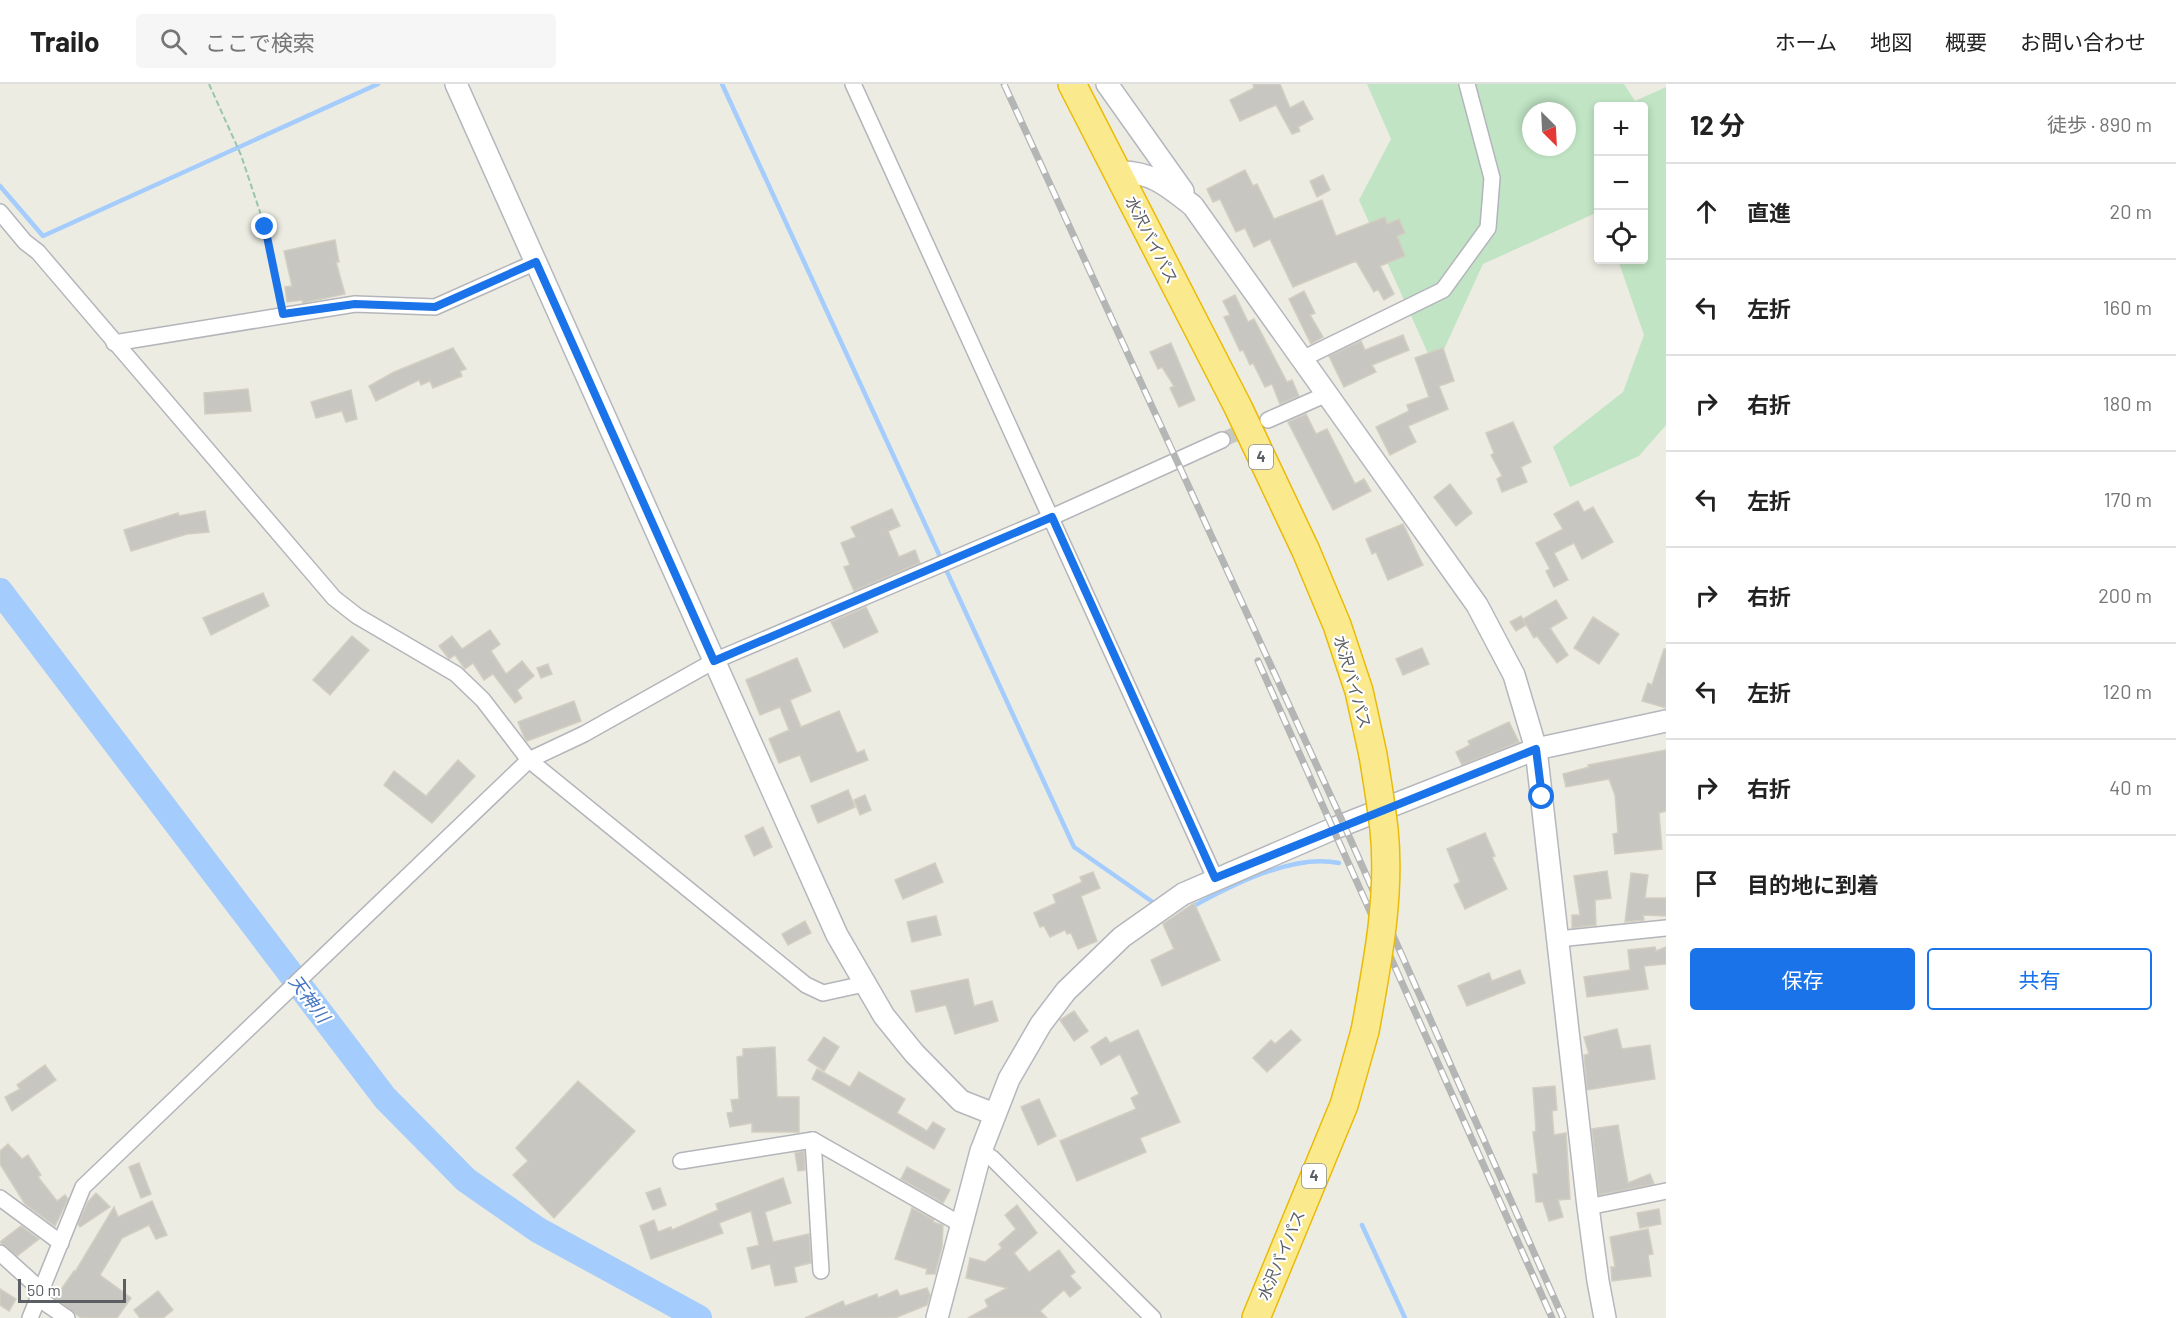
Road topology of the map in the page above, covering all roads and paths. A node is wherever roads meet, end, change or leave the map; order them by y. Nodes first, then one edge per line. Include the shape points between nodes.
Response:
1 (209, 84) edge
2 (456, 84) edge
3 (853, 84) edge
4 (1072, 84) edge
5 (1107, 84) edge
6 (1467, 84) edge
7 (1118, 172) junction
8 (1193, 206) junction
9 (0, 212) edge
10 (536, 262) junction
11 (283, 314) junction
12 (114, 343) junction
13 (1302, 359) junction
14 (1327, 394) junction
15 (1268, 420) tunnel mouth
16 (1222, 440) tunnel mouth
17 (1052, 517) junction
18 (714, 661) junction
19 (1666, 721) edge
20 (1536, 749) junction
21 (529, 760) junction
22 (1215, 878) junction
23 (1666, 928) edge
24 (1558, 939) junction
25 (864, 984) junction
26 (994, 1114) junction
27 (813, 1140) junction
28 (981, 1151) junction
29 (681, 1161) dead end
30 (1666, 1191) edge
31 (0, 1198) edge
32 (1588, 1207) junction
33 (962, 1225) junction
34 (61, 1243) junction
35 (0, 1253) edge
36 (821, 1271) dead end
37 (40, 1294) junction
38 (30, 1318) edge
39 (67, 1318) edge
40 (937, 1318) edge
41 (1153, 1318) edge
42 (1256, 1318) edge
43 (1605, 1318) edge

1 - 11 path via 241,155 265,227
2 - 10 street
3 - 17 street
4 - 7 highway, 水沢バイパス / 4
5 - 8 street
6 - 13 street via 1492,178 1488,228 1443,290
7 - 8 street via 1138,171 1166,184
7 - 42 highway, 水沢バイパス / 4, bridge via 1238,407 1337,625 1359,691 1384,830 1378,961 1365,1031 1344,1105
8 - 13 street
9 - 12 street
10 - 11 street via 435,307 355,304
10 - 18 street
11 - 12 street
12 - 21 street via 334,598 357,616 456,674 483,700
13 - 14 street
14 - 15 street
14 - 20 street via 1482,613 1514,675
16 - 17 street
17 - 18 street
17 - 22 street
18 - 21 street via 585,734
18 - 25 street via 837,935
19 - 20 street
20 - 22 street
20 - 24 street
21 - 25 street via 806,985 823,993
21 - 34 street via 83,1187
22 - 26 street via 1148,917 1066,991 1024,1051
23 - 24 street
24 - 32 street
25 - 26 street via 892,1026 947,1089 961,1101
26 - 28 street
27 - 29 street
27 - 33 street
27 - 36 street
28 - 33 street
28 - 41 street
30 - 32 street
31 - 34 street
32 - 43 street
33 - 40 street
34 - 37 street
35 - 37 street
37 - 38 street
37 - 39 street

